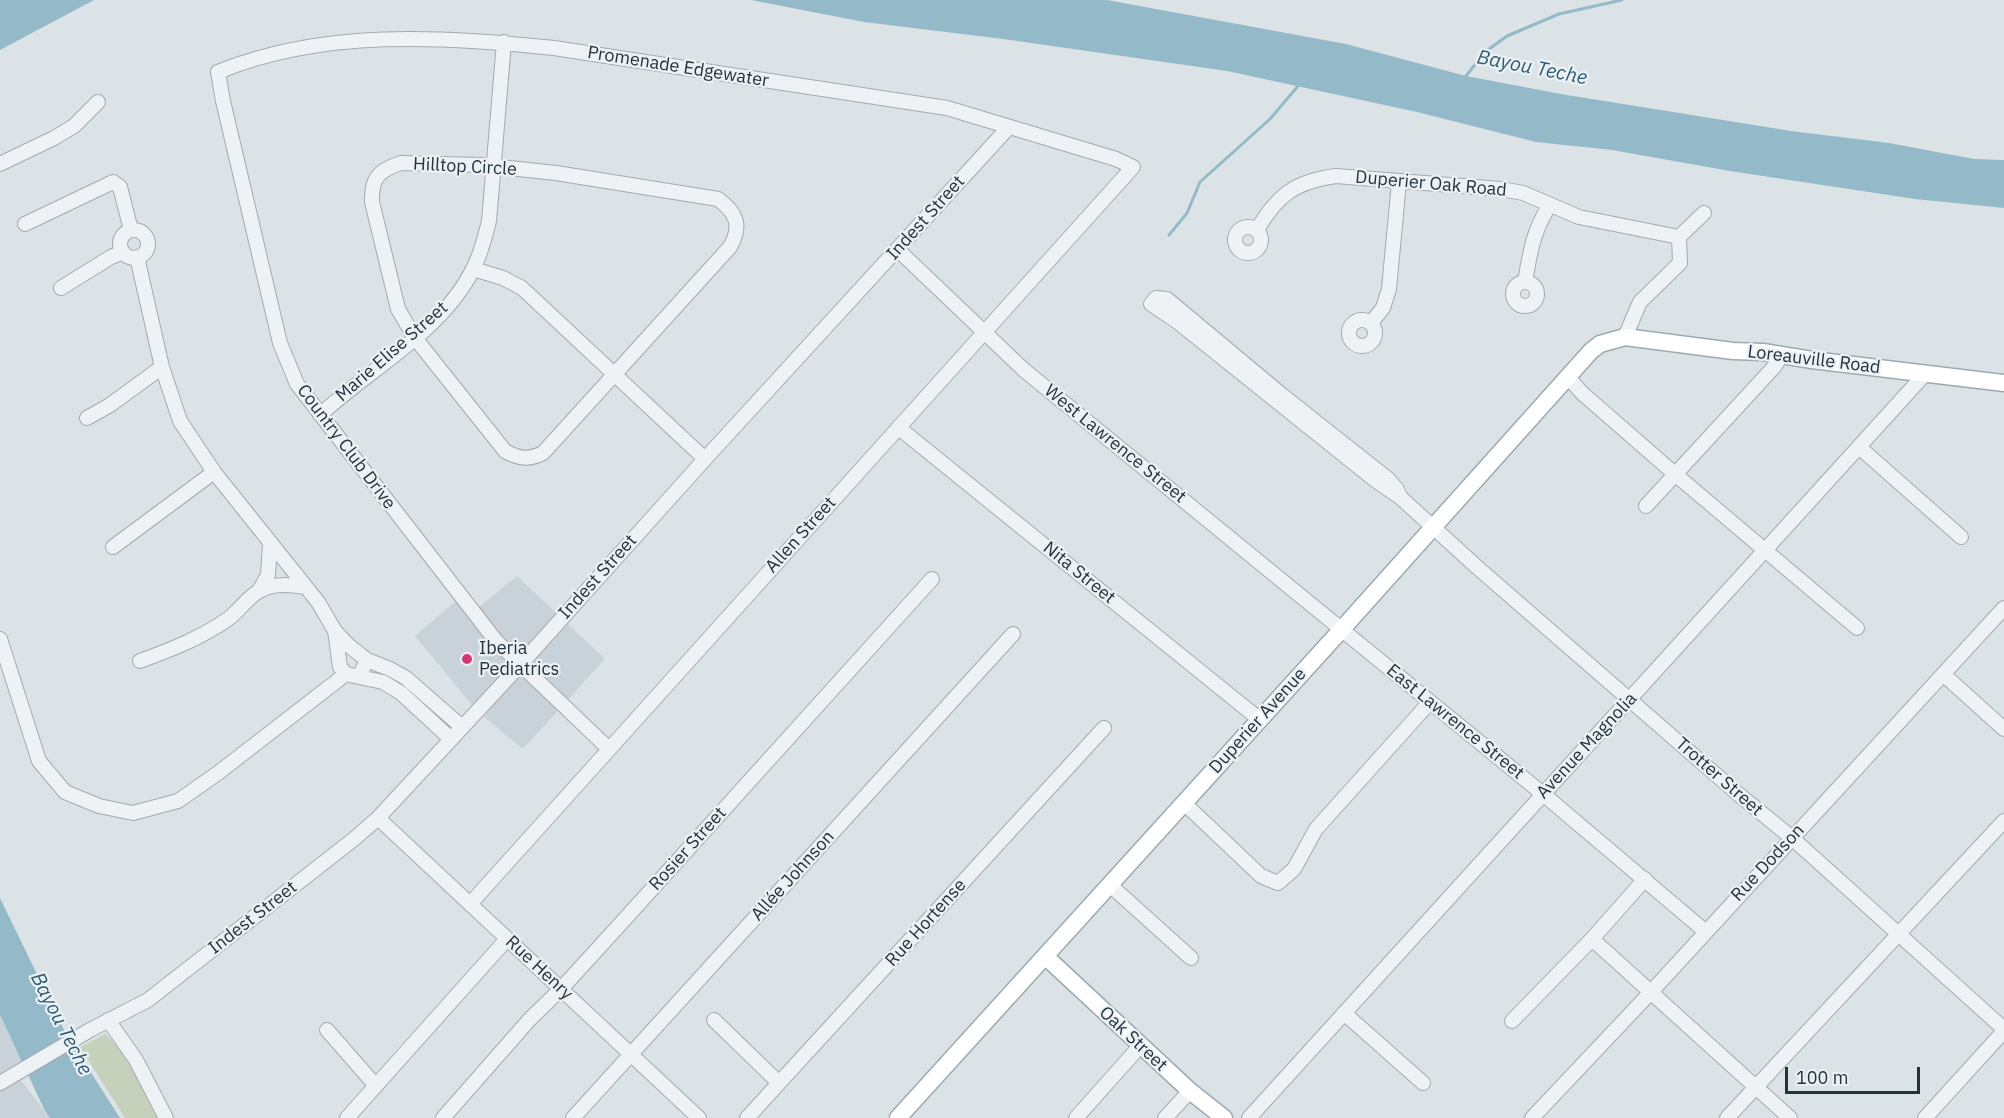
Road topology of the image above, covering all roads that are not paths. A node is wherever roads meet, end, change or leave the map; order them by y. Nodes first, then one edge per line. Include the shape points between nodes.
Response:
1 (504, 42) junction
2 (218, 72) joint
3 (98, 102) dead end
4 (1009, 127) junction
5 (0, 164) edge
6 (494, 167) junction
7 (1133, 167) joint
8 (1399, 182) junction
9 (1549, 206) junction
10 (1704, 213) dead end
11 (25, 224) dead end
12 (131, 230) junction
13 (1257, 230) dead end
14 (1679, 237) junction
15 (897, 249) junction
16 (123, 252) junction
17 (137, 257) junction
18 (473, 269) junction
19 (1525, 282) dead end
20 (61, 288) dead end
21 (1371, 323) dead end
22 (984, 332) junction
23 (1200, 333) dead end
24 (1625, 337) junction
25 (415, 338) junction
26 (1782, 355) junction
27 (162, 367) junction
28 (615, 373) junction
29 (1925, 374) junction
30 (1568, 377) junction
31 (2004, 383) edge
32 (320, 415) junction
33 (87, 418) dead end
34 (899, 428) junction
35 (1859, 447) junction
36 (705, 459) junction
37 (214, 472) junction
38 (1676, 475) junction
39 (1646, 507) dead end
40 (1433, 526) junction
41 (1961, 537) dead end
42 (270, 544) junction
43 (113, 547) dead end
44 (1764, 551) junction
45 (932, 579) dead end
46 (304, 587) junction
47 (259, 591) junction
48 (2004, 608) edge
49 (1857, 628) dead end
50 (1342, 629) junction
51 (335, 631) junction
52 (1013, 634) dead end
53 (0, 639) edge
54 (367, 660) junction
55 (140, 661) dead end
56 (520, 665) junction
57 (1943, 674) junction
58 (352, 676) junction
59 (1629, 699) junction
60 (1430, 702) junction
61 (1259, 719) junction
62 (462, 727) junction
63 (1104, 728) dead end
64 (2004, 729) edge
65 (451, 739) junction
66 (609, 749) junction
67 (1543, 794) junction
68 (1184, 803) junction
69 (378, 818) junction
70 (2004, 821) edge
71 (1792, 838) junction
72 (1645, 879) junction
73 (1110, 885) junction
74 (470, 904) junction
75 (1706, 932) junction
76 (1898, 934) junction
77 (507, 939) junction
78 (1592, 939) junction
79 (1045, 956) junction
80 (1191, 958) dead end
81 (561, 988) junction
82 (1651, 992) junction
83 (1344, 1013) junction
84 (108, 1020) junction
85 (714, 1020) dead end
86 (1512, 1021) dead end
87 (327, 1030) dead end
88 (2004, 1030) edge
89 (1140, 1045) junction
90 (631, 1054) junction
91 (0, 1083) edge
92 (779, 1083) junction
93 (1423, 1083) dead end
94 (376, 1086) junction
95 (1755, 1086) junction
96 (1190, 1091) junction
97 (166, 1118) edge
98 (347, 1118) edge
99 (443, 1118) edge
100 (573, 1118) edge
101 (699, 1118) edge
102 (747, 1118) edge
103 (898, 1118) edge
104 (1076, 1118) edge
105 (1165, 1118) edge
106 (1224, 1118) edge
107 (1249, 1118) edge
108 (1532, 1118) edge
109 (1726, 1118) edge
110 (1790, 1118) edge
111 (1925, 1118) edge

1 - 2 street, Promenade Edgewater via 323,43 259,57
1 - 4 street, Promenade Edgewater via 947,108
1 - 6 street, Marie Elise Street
2 - 32 street, Country Club Drive via 280,343 297,384
3 - 5 street via 74,126
4 - 7 street, Promenade Edgewater
4 - 15 street, Indest Street
6 - 18 street, Marie Elise Street via 489,221
6 - 25 street, Hilltop Circle via 401,163 385,168 374,180 372,202 398,309
6 - 28 street, Hilltop Circle via 718,199 734,215 738,226 730,247
7 - 22 street, Allen Street
8 - 9 street, Duperier Oak Road via 1501,189 1523,193
8 - 13 street, Duperier Oak Road via 1336,176 1314,179 1277,202
8 - 21 street via 1389,289 1383,308
9 - 14 street, Duperier Oak Road via 1578,217
9 - 19 street via 1538,224
10 - 14 street
11 - 12 street via 113,182 120,187
12 - 16 street via 120,241
12 - 17 street via 142,232 148,241 146,251
14 - 24 street via 1680,262 1640,302
15 - 22 street, West Lawrence Street
15 - 36 street, Indest Street
16 - 17 street
16 - 20 street
17 - 27 street
18 - 25 street, Marie Elise Street via 438,318
18 - 28 street via 522,288
22 - 34 street, Allen Street
22 - 50 street, West Lawrence Street via 1033,377
23 - 40 street, Trotter Street via 1364,466 1388,479 1401,498
24 - 26 main road, Loreauville Road
24 - 30 main road, Duperier Avenue via 1600,344
25 - 28 street, Hilltop Circle via 505,452 524,459 543,453
25 - 32 street, Marie Elise Street
26 - 29 main road, Loreauville Road
26 - 38 street
27 - 33 street
27 - 37 street via 180,421
28 - 36 street
29 - 31 main road, Loreauville Road
29 - 35 street, Avenue Magnolia
30 - 38 street
30 - 40 main road, Duperier Avenue
32 - 56 street, Country Club Drive via 496,641
34 - 61 street, Nita Street
34 - 66 street, Allen Street
35 - 41 street
35 - 44 street, Avenue Magnolia
36 - 56 street, Indest Street
37 - 42 street
37 - 43 street
38 - 39 street
38 - 44 street
40 - 50 main road, Duperier Avenue
40 - 59 street, Trotter Street
42 - 46 street
42 - 47 street via 268,575
44 - 49 street
44 - 59 street, Avenue Magnolia
45 - 81 street, Rosier Street
46 - 47 street via 277,585
46 - 51 street
47 - 55 street via 228,619 183,644
48 - 57 street, Rue Dodson
50 - 60 street, East Lawrence Street
50 - 61 main road, Duperier Avenue
51 - 54 street
51 - 58 street via 340,667
52 - 90 street, Allée Johnson
53 - 58 street via 39,761 65,792 99,806 133,813 178,801
54 - 58 street
54 - 62 street via 406,678
56 - 62 street, Indest Street
56 - 66 street, Country Club Drive
57 - 64 street
57 - 71 street, Rue Dodson
58 - 65 street via 383,682 401,693
59 - 67 street, Avenue Magnolia
59 - 71 street, Trotter Street
60 - 67 street, East Lawrence Street
60 - 68 street via 1316,829 1294,869 1278,883 1261,876
61 - 68 main road, Duperier Avenue
62 - 65 street, Indest Street
63 - 92 street, Rue Hortense
65 - 69 street, Indest Street
66 - 74 street, Allen Street
67 - 72 street, East Lawrence Street
67 - 83 street, Avenue Magnolia
68 - 73 main road, Duperier Avenue
69 - 74 street, Rue Henry
69 - 84 street, Indest Street via 147,1000
70 - 76 street
71 - 75 street, Rue Dodson
71 - 76 street, Trotter Street
72 - 75 street, East Lawrence Street
72 - 78 street
73 - 79 main road, Duperier Avenue
73 - 80 street
74 - 77 street, Rue Henry
75 - 82 street, Rue Dodson
76 - 88 street, Trotter Street
76 - 95 street
77 - 81 street, Rue Henry
77 - 94 street
78 - 82 street
78 - 86 street
79 - 89 main road, Oak Street
79 - 103 main road, Duperier Avenue
81 - 90 street, Rue Henry
81 - 99 street, Rosier Street
82 - 95 street
82 - 108 street, Rue Dodson
83 - 93 street
83 - 107 street, Avenue Magnolia
84 - 91 street, Indest Street
84 - 97 street via 136,1060
85 - 92 street
87 - 94 street
88 - 111 street
89 - 96 main road, Oak Street
89 - 104 street
90 - 100 street, Allée Johnson
90 - 101 street, Rue Henry
92 - 102 street, Rue Hortense
94 - 98 street
95 - 109 street
95 - 110 street
96 - 105 street
96 - 106 main road, Oak Street

